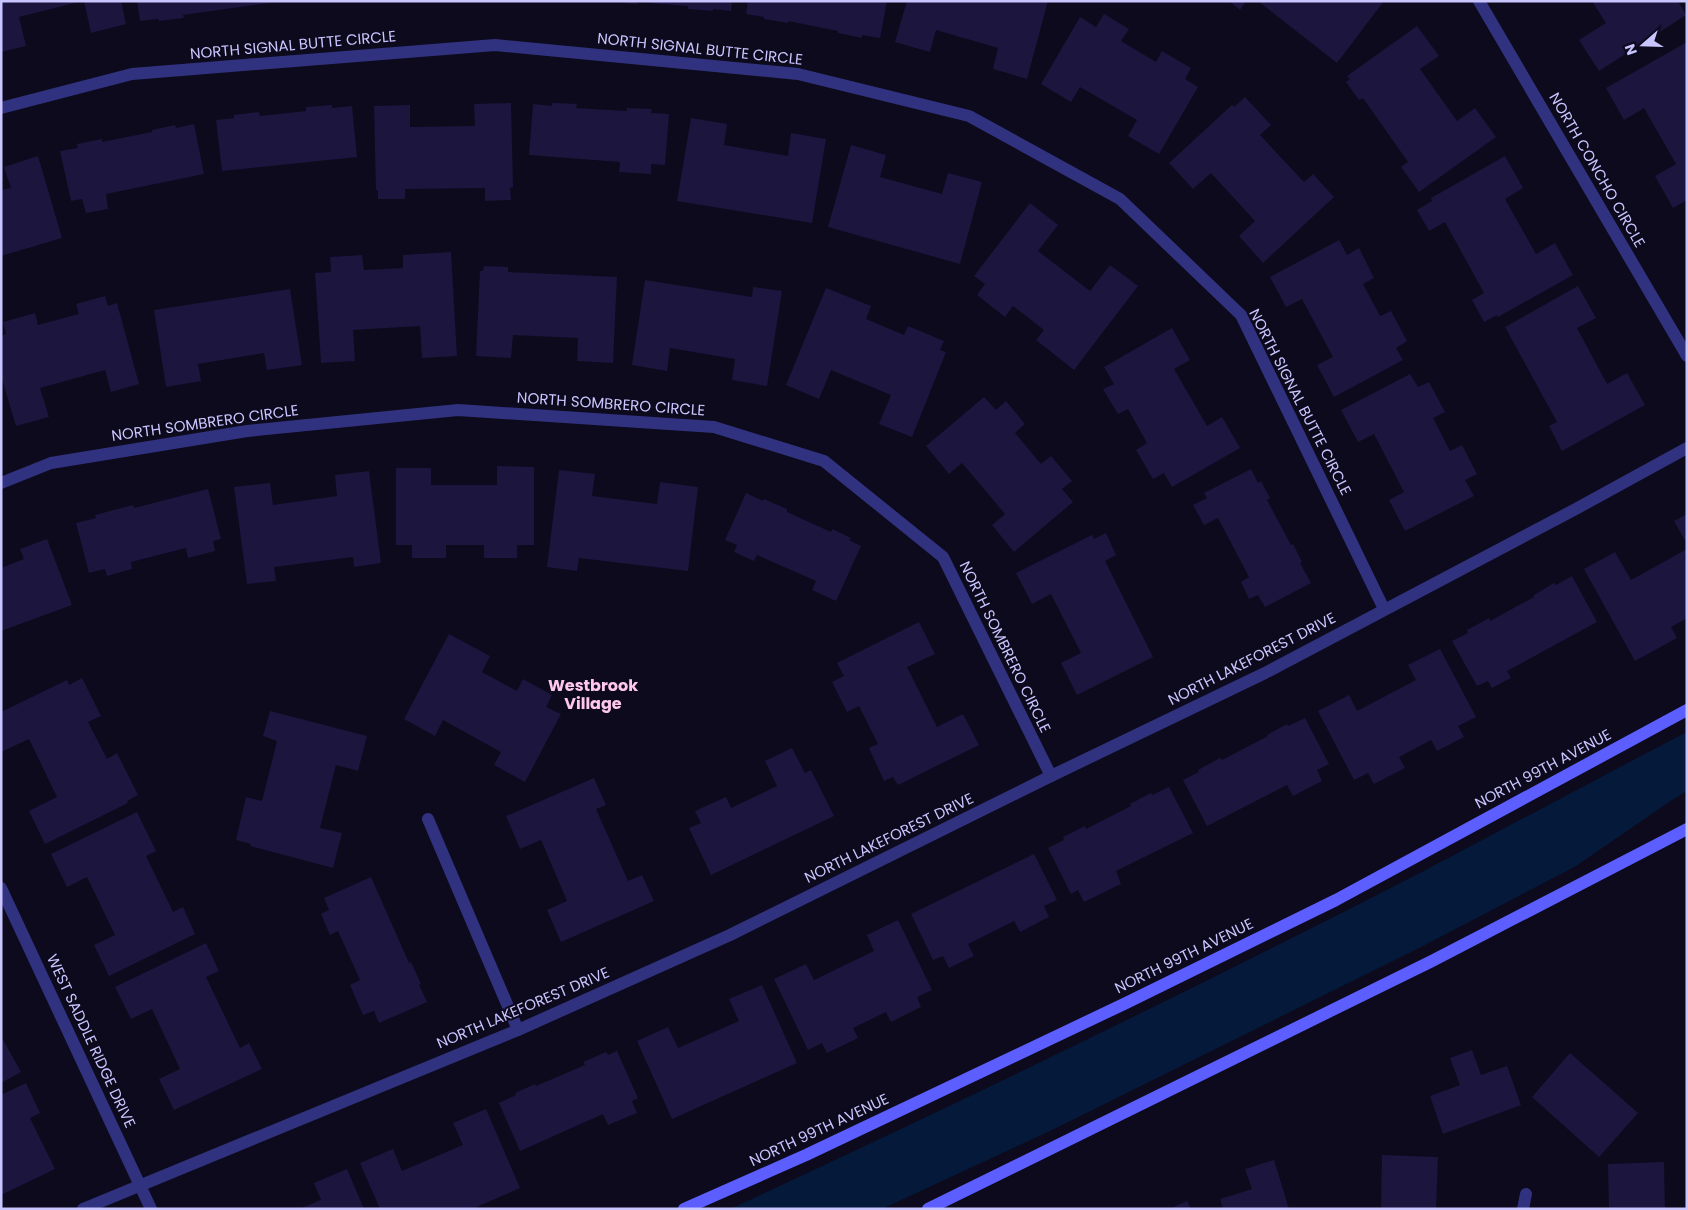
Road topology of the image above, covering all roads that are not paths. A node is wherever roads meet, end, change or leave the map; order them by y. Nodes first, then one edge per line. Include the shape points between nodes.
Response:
1 (1479, 1) edge
2 (1, 108) edge
3 (1687, 356) edge
4 (1687, 448) edge
5 (1, 483) edge
6 (1384, 609) junction
7 (1687, 710) edge
8 (1051, 776) junction
9 (428, 819) dead end
10 (1687, 829) edge
11 (1, 888) edge
12 (518, 1030) junction
13 (141, 1185) junction
14 (1526, 1194) dead end
15 (83, 1209) edge
16 (151, 1209) edge
17 (684, 1209) edge
18 (928, 1209) edge
19 (1523, 1209) edge

1 - 3 street, NORTH CONCHO CIRCLE
2 - 6 street, NORTH SIGNAL BUTTE CIRCLE via 132,74 495,45 798,74 969,116 1120,199 1241,316
4 - 6 street, NORTH LAKEFOREST DRIVE
5 - 8 street, NORTH SOMBRERO CIRCLE via 51,463 247,431 458,410 714,427 824,461 943,558
6 - 8 street, NORTH LAKEFOREST DRIVE via 1265,673
7 - 17 main road, NORTH 99TH AVENUE via 1336,900 823,1147
8 - 12 street, NORTH LAKEFOREST DRIVE via 730,935
9 - 12 street
10 - 18 main road via 1432,961
11 - 13 street, WEST SADDLE RIDGE DRIVE
12 - 13 street, NORTH LAKEFOREST DRIVE
13 - 15 street, NORTH LAKEFOREST DRIVE
13 - 16 street, WEST SADDLE RIDGE DRIVE
14 - 19 street

